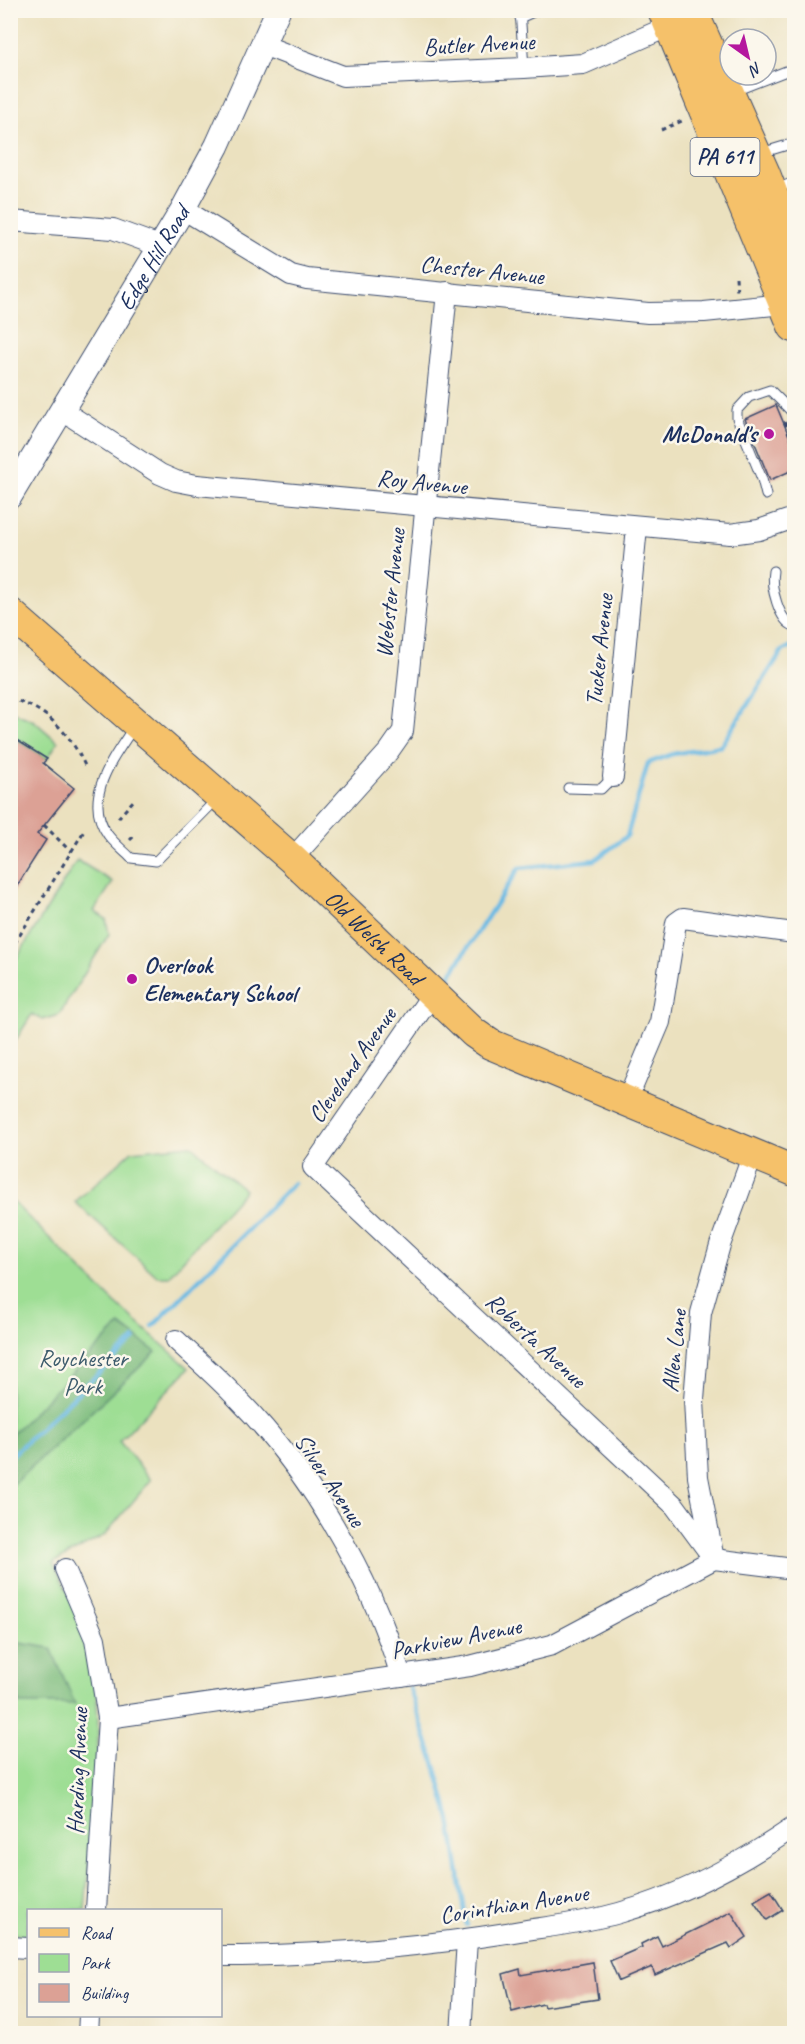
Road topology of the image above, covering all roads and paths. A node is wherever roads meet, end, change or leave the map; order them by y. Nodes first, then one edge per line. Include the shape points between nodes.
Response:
1 (278, 10) edge
2 (537, 10) edge
3 (520, 14) edge
4 (679, 16) edge
5 (263, 45) junction
6 (524, 68) junction
7 (795, 68) edge
8 (727, 94) junction
9 (682, 121) dead end
10 (661, 130) dead end
11 (795, 143) edge
12 (755, 155) junction
13 (783, 187) edge
14 (183, 209) junction
15 (10, 221) edge
16 (162, 247) junction
17 (795, 253) edge
18 (447, 292) junction
19 (792, 310) edge
20 (63, 411) junction
21 (792, 412) dead end
22 (784, 419) dead end
23 (794, 445) edge
24 (765, 495) dead end
25 (10, 496) edge
26 (424, 508) junction
27 (795, 518) edge
28 (637, 527) junction
29 (773, 571) dead end
30 (10, 614) edge
31 (795, 626) edge
32 (10, 699) edge
33 (136, 723) junction
34 (86, 768) dead end
35 (613, 777) joint
36 (568, 788) dead end
37 (219, 798) junction
38 (134, 800) dead end
39 (118, 818) dead end
40 (44, 825) dead end
41 (84, 831) dead end
42 (136, 834) dead end
43 (129, 841) dead end
44 (71, 852) junction
45 (292, 860) junction
46 (795, 933) edge
47 (10, 951) edge
48 (433, 993) junction
49 (627, 1100) junction
50 (753, 1154) junction
51 (313, 1167) joint
52 (795, 1170) edge
53 (176, 1340) dead end
54 (714, 1559) junction
55 (65, 1569) dead end
56 (795, 1569) edge
57 (401, 1676) junction
58 (108, 1718) junction
59 (795, 1827) edge
60 (96, 1909) edge
61 (467, 1940) junction
62 (10, 1947) edge
63 (27, 1948) edge
64 (222, 1956) edge
65 (89, 2017) edge
66 (88, 2034) edge
67 (461, 2034) edge

1 - 5 street, Edge Hill Road
2 - 3 lane
3 - 6 lane
4 - 6 street, Butler Avenue via 583,64
4 - 8 highway, PA 611
4 - 19 highway, PA 611
5 - 6 street, Butler Avenue via 343,76
5 - 14 street, Edge Hill Road
7 - 8 lane
8 - 12 highway, PA 611
9 - 10 path
11 - 12 lane
12 - 13 highway, PA 611
13 - 17 highway, PA 611
14 - 16 street, Edge Hill Road
14 - 18 street, Chester Avenue via 291,275
15 - 16 street via 113,229
16 - 20 street, Edge Hill Road
18 - 19 street, Chester Avenue via 648,313
18 - 26 street, Webster Avenue
20 - 25 street, Edge Hill Road
20 - 26 street, Roy Avenue via 176,481
21 - 24 lane via 770,390 749,397 737,410
22 - 23 path
26 - 28 street, Roy Avenue
26 - 45 street, Webster Avenue via 402,731
27 - 28 street, Roy Avenue via 759,531 730,534
28 - 35 street, Tucker Avenue
29 - 31 lane via 771,582 781,610 787,623
30 - 33 main road, Old Welsh Road
32 - 34 path via 48,717 75,743
33 - 37 main road, Old Welsh Road
33 - 37 lane via 103,774 96,811 108,835 131,858 156,861
35 - 36 lane via 601,789
37 - 45 main road, Old Welsh Road
38 - 39 path
40 - 44 path
41 - 44 path
42 - 43 path
44 - 47 path
45 - 48 main road, Old Welsh Road
46 - 49 street via 683,918 676,923 660,1022
48 - 49 main road, Old Welsh Road via 490,1044
48 - 51 street, Cleveland Avenue
49 - 50 main road, Old Welsh Road
50 - 52 main road, Old Welsh Road
50 - 54 street, Allen Lane via 720,1245 700,1324 694,1400 698,1477
51 - 54 street, Roberta Avenue via 675,1506
53 - 57 street, Silver Avenue via 234,1394 319,1499 363,1581
54 - 56 street
54 - 57 street, Parkview Avenue via 552,1645 470,1666
55 - 58 street, Harding Avenue via 94,1639
57 - 58 street, Parkview Avenue
58 - 60 street, Harding Avenue
59 - 61 street, Corinthian Avenue via 700,1883 619,1913
61 - 64 street, Corinthian Avenue via 295,1956
61 - 67 street
62 - 63 street
65 - 66 street

